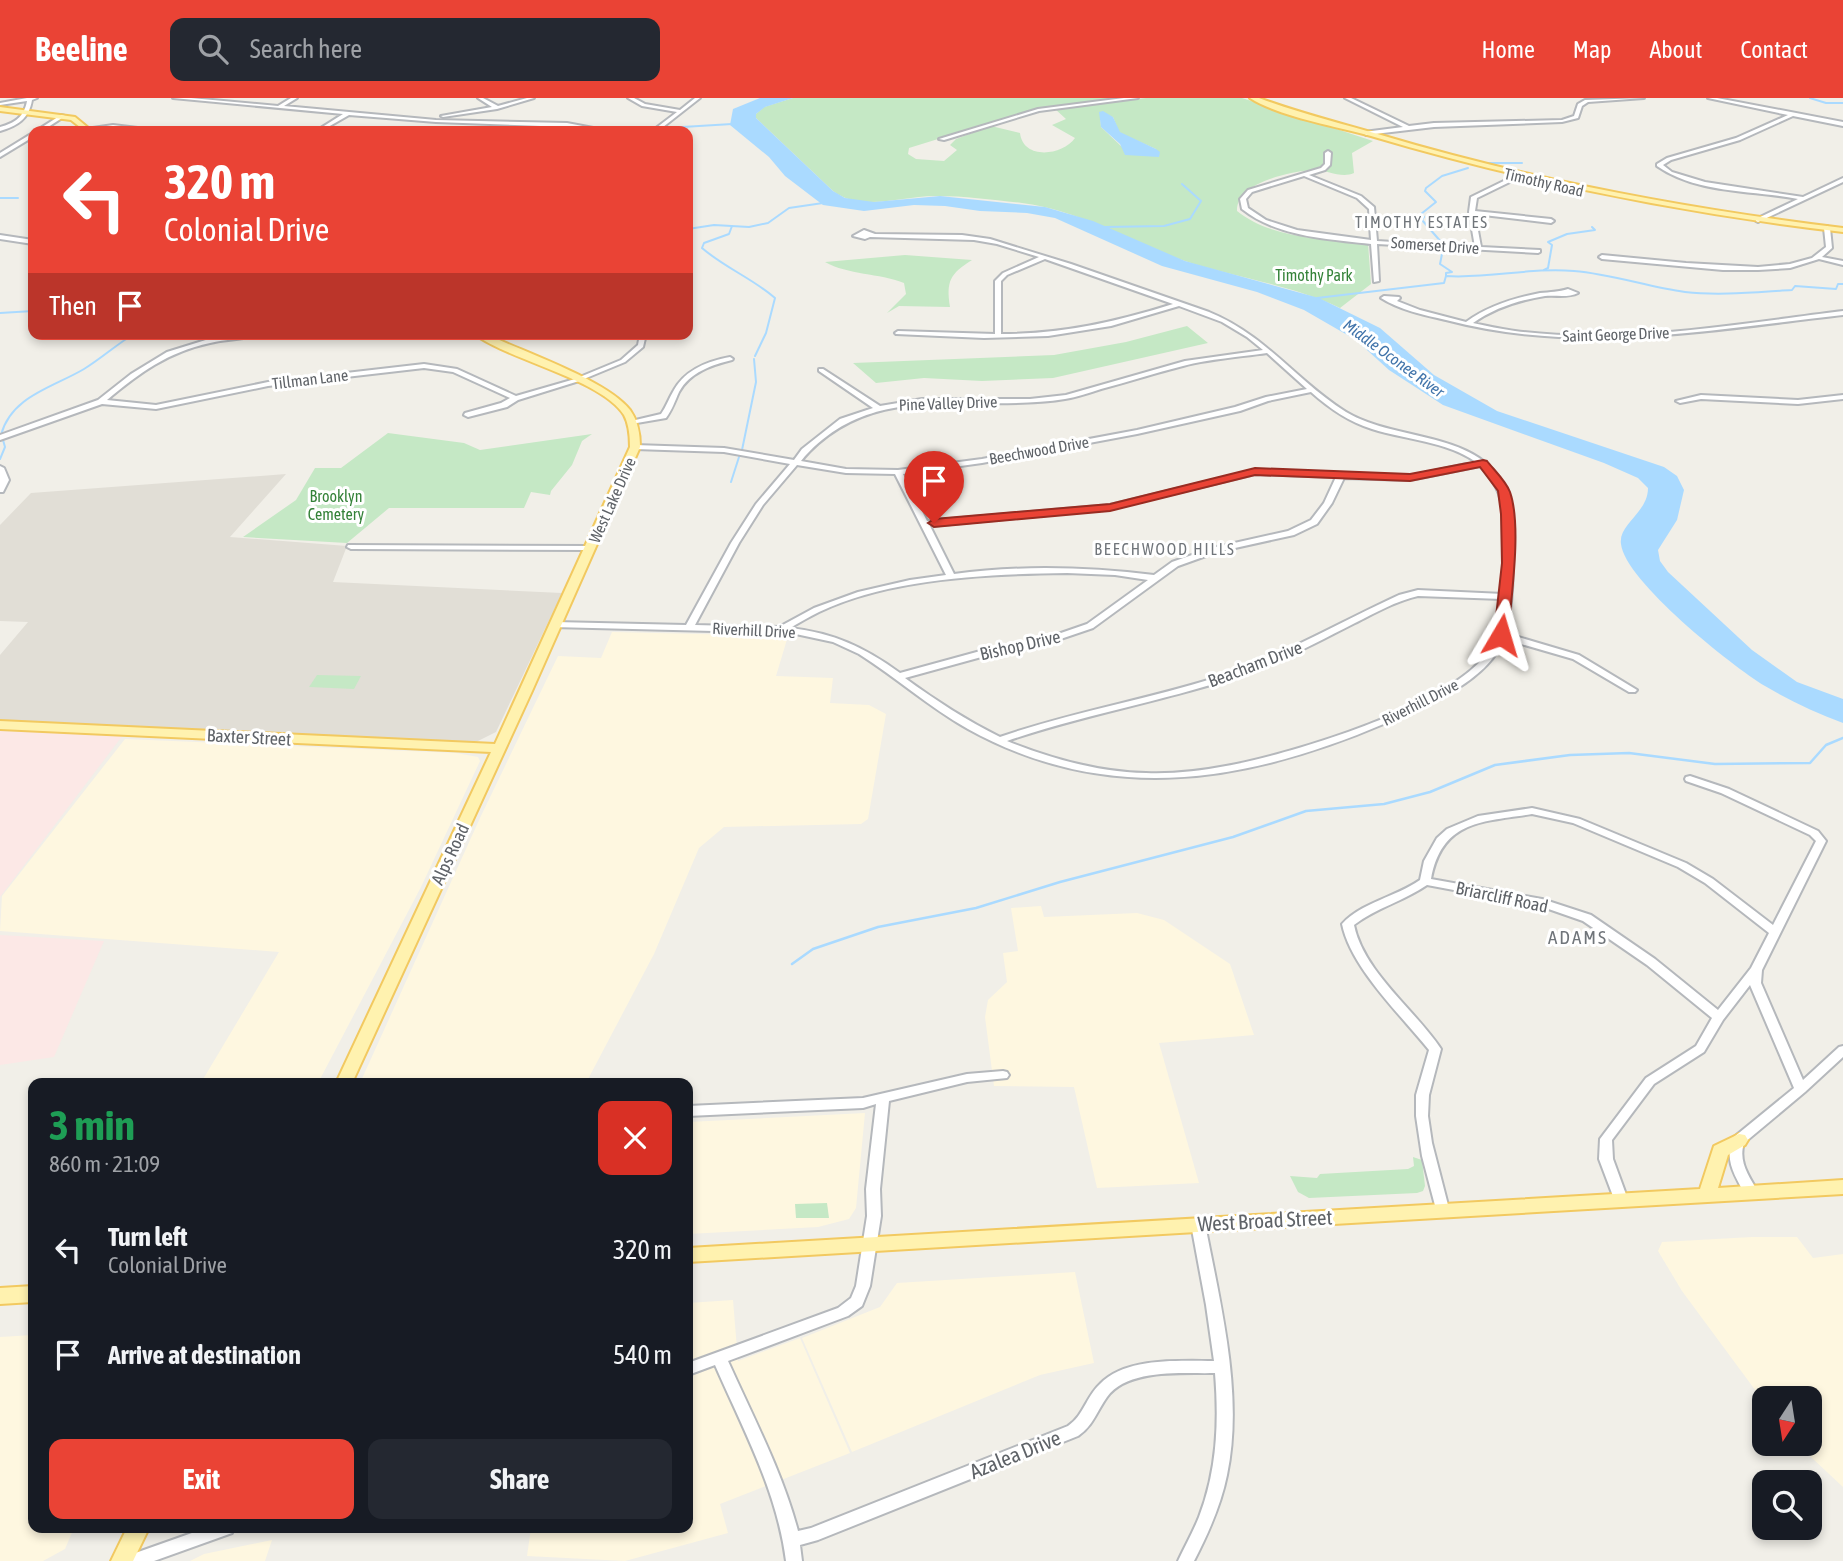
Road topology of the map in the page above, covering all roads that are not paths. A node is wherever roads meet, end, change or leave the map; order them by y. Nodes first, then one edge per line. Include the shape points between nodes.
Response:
1 (175, 98) edge
2 (295, 98) edge
3 (480, 98) edge
4 (532, 98) edge
5 (630, 98) edge
6 (698, 98) edge
7 (1136, 98) edge
8 (1253, 98) edge
9 (1347, 98) edge
10 (1642, 98) edge
11 (1710, 98) edge
12 (33, 99) edge
13 (0, 107) edge
14 (279, 107) junction
15 (497, 108) junction
16 (27, 111) junction
17 (679, 111) junction
18 (347, 114) junction
19 (1793, 114) junction
20 (63, 116) junction
21 (416, 120) junction
22 (504, 124) junction
23 (1843, 124) edge
24 (47, 126) edge
25 (85, 126) edge
26 (327, 126) edge
27 (501, 126) edge
28 (574, 126) edge
29 (662, 126) edge
30 (1407, 127) junction
31 (0, 129) edge
32 (1366, 133) junction
33 (28, 138) edge
34 (942, 139) dead end
35 (1328, 153) dead end
36 (0, 155) edge
37 (1305, 175) junction
38 (1517, 177) junction
39 (1843, 180) edge
40 (1801, 198) junction
41 (1472, 212) junction
42 (1758, 220) junction
43 (1551, 221) dead end
44 (1827, 228) junction
45 (1843, 230) edge
46 (871, 236) dead end
47 (0, 237) edge
48 (28, 241) edge
49 (1375, 241) junction
50 (1478, 248) junction
51 (1538, 251) dead end
52 (1045, 257) junction
53 (1602, 257) dead end
54 (1820, 258) junction
55 (1843, 264) edge
56 (1376, 281) dead end
57 (1563, 293) dead end
58 (1394, 300) dead end
59 (1178, 304) junction
60 (1843, 313) edge
61 (1467, 324) junction
62 (898, 333) dead end
63 (998, 336) junction
64 (216, 340) edge
65 (491, 340) edge
66 (642, 340) edge
67 (1268, 351) junction
68 (730, 359) dead end
69 (821, 370) dead end
70 (577, 380) junction
71 (1313, 390) junction
72 (1843, 397) edge
73 (515, 398) junction
74 (1680, 401) dead end
75 (101, 402) junction
76 (879, 408) junction
77 (468, 415) dead end
78 (631, 422) junction
79 (0, 438) edge
80 (635, 447) junction
81 (797, 462) junction
82 (1483, 463) junction
83 (0, 468) edge
84 (898, 472) junction
85 (1341, 476) junction
86 (0, 490) edge
87 (926, 524) junction
88 (351, 547) dead end
89 (591, 548) junction
90 (952, 578) junction
91 (1156, 579) junction
92 (1506, 597) junction
93 (555, 625) junction
94 (689, 627) junction
95 (781, 629) junction
96 (1501, 635) junction
97 (897, 677) junction
98 (1632, 690) dead end
99 (0, 725) edge
100 (1000, 740) junction
101 (498, 748) junction
102 (1690, 779) dead end
103 (1425, 881) junction
104 (1775, 932) junction
105 (1756, 970) junction
106 (1719, 1017) junction
107 (1843, 1051) edge
108 (1003, 1075) dead end
109 (346, 1078) edge
110 (1801, 1089) junction
111 (883, 1098) junction
112 (693, 1111) edge
113 (1739, 1140) junction
114 (1843, 1187) edge
115 (1751, 1192) junction
116 (1707, 1196) junction
117 (1621, 1200) junction
118 (1442, 1209) junction
119 (1198, 1224) junction
120 (870, 1244) junction
121 (693, 1255) edge
122 (28, 1294) edge
123 (0, 1296) edge
124 (719, 1358) junction
125 (693, 1367) edge
126 (1221, 1367) junction
127 (136, 1533) edge
128 (212, 1533) edge
129 (792, 1540) junction
130 (122, 1561) edge
131 (133, 1561) edge
132 (794, 1561) edge
133 (1186, 1561) edge

1 - 14 street
2 - 14 street
3 - 15 street
4 - 15 street
5 - 17 street
6 - 17 street
7 - 34 street via 1038,110
8 - 32 main road, Timothy Road
9 - 30 street
10 - 30 street via 1587,101 1580,105 1576,117 1566,120
11 - 19 street
12 - 13 street
12 - 16 street
13 - 16 main road
14 - 18 street
15 - 21 street
16 - 20 main road
16 - 31 street via 21,121
17 - 29 street
18 - 21 street
18 - 26 street
19 - 23 street
19 - 40 street via 1738,139 1659,165 1693,180
20 - 24 street
20 - 25 main road
21 - 22 street
22 - 27 street
22 - 28 street
30 - 32 street
32 - 38 main road, Timothy Road
33 - 36 street
35 - 37 street, Somerset Drive via 1326,167
37 - 49 street via 1367,202 1374,212
37 - 49 street, Somerset Drive via 1254,189 1243,199 1245,209 1262,222 1285,230
38 - 41 street via 1476,194
38 - 42 main road, Timothy Road via 1654,205
39 - 40 street
40 - 42 street
41 - 43 street
41 - 50 street
42 - 44 main road, Timothy Road
44 - 45 main road, Timothy Road
44 - 54 street via 1829,248
46 - 52 street, Riverhill Drive via 974,238
47 - 48 street
49 - 50 street, Somerset Drive
49 - 56 street
50 - 51 street, Somerset Drive
52 - 59 street, Riverhill Drive
52 - 63 street via 998,281
53 - 54 street via 1735,269 1771,268
54 - 55 street
57 - 61 street via 1493,308
58 - 61 street, Saint George Drive
59 - 63 street via 1080,330
59 - 67 street, Riverhill Drive via 1232,325
60 - 61 street, Saint George Drive via 1606,338
62 - 63 street
64 - 75 street via 169,353
65 - 70 main road
66 - 70 street via 631,356
67 - 71 street, Riverhill Drive
67 - 76 street, Pine Valley Drive via 1185,363 1068,397 922,401
68 - 78 street via 708,364 688,377 663,416
69 - 76 street
70 - 73 street
70 - 78 main road via 618,402
71 - 82 street, Riverhill Drive via 1361,423 1462,452
71 - 84 street, Beechwood Drive via 1137,432
72 - 74 street via 1798,402 1701,397
73 - 75 street, Tillman Lane via 455,370 424,366 268,384 156,407
73 - 77 street
75 - 79 street
76 - 81 street, Pine Valley Drive via 843,421
78 - 80 main road, West Lake Drive
80 - 81 street, Beechwood Drive via 724,450
80 - 89 main road, West Lake Drive
81 - 84 street, Beechwood Drive via 846,471
81 - 94 street, Pine Valley Drive via 760,504
82 - 85 street via 1410,478
82 - 92 street, Riverhill Drive via 1504,491
83 - 86 street via 5,474
84 - 87 street
85 - 87 street via 1255,472 1110,507
85 - 91 street, Bishop Drive via 1321,516 1306,527 1189,558
87 - 90 street
88 - 89 street
89 - 93 main road, West Lake Drive
90 - 91 street via 1058,571
90 - 95 street via 857,594 819,607
91 - 97 street, Bishop Drive via 1108,615 1066,635
92 - 96 street, Riverhill Drive
92 - 100 street, Beacham Drive via 1418,593 1402,597 1252,669
93 - 94 street, Riverhill Drive
93 - 101 main road, Alps Road
94 - 95 street, Riverhill Drive
95 - 97 street, Riverhill Drive via 835,639
96 - 98 street via 1576,657
96 - 100 street, Riverhill Drive via 1485,663 1427,702 1338,738 1231,769 1184,776 1120,776 1060,764
97 - 100 street, Riverhill Drive via 946,712
99 - 101 main road, Baxter Street
101 - 109 main road, Alps Road
102 - 104 street via 1726,791 1814,833 1821,841
103 - 104 street via 1429,861 1451,831 1478,819 1532,811 1576,821 1682,865
103 - 106 street, Briarcliff Road via 1542,904 1587,918
103 - 118 street via 1412,892 1357,916 1348,930 1357,953 1435,1049 1422,1098 1422,1126
104 - 105 street
105 - 106 street
105 - 110 street via 1755,983
106 - 117 street via 1700,1048 1641,1090 1606,1139 1606,1159
107 - 110 street
108 - 111 street via 967,1077
110 - 113 street
111 - 112 street via 863,1103
111 - 120 street
113 - 115 street via 1736,1163
113 - 116 main road via 1720,1151
114 - 115 main road, West Broad Street
115 - 116 main road, West Broad Street
116 - 117 main road, West Broad Street
117 - 118 main road, West Broad Street
118 - 119 main road, West Broad Street
119 - 120 main road, West Broad Street
119 - 126 street
120 - 121 main road, West Broad Street
120 - 124 street via 861,1293 851,1307
122 - 123 main road
124 - 125 street
124 - 129 street via 779,1495
126 - 129 street, Azalea Drive via 1130,1374 1103,1390 1088,1419 1073,1431
126 - 133 street via 1222,1463 1210,1511
127 - 130 main road
128 - 131 street
129 - 132 street

